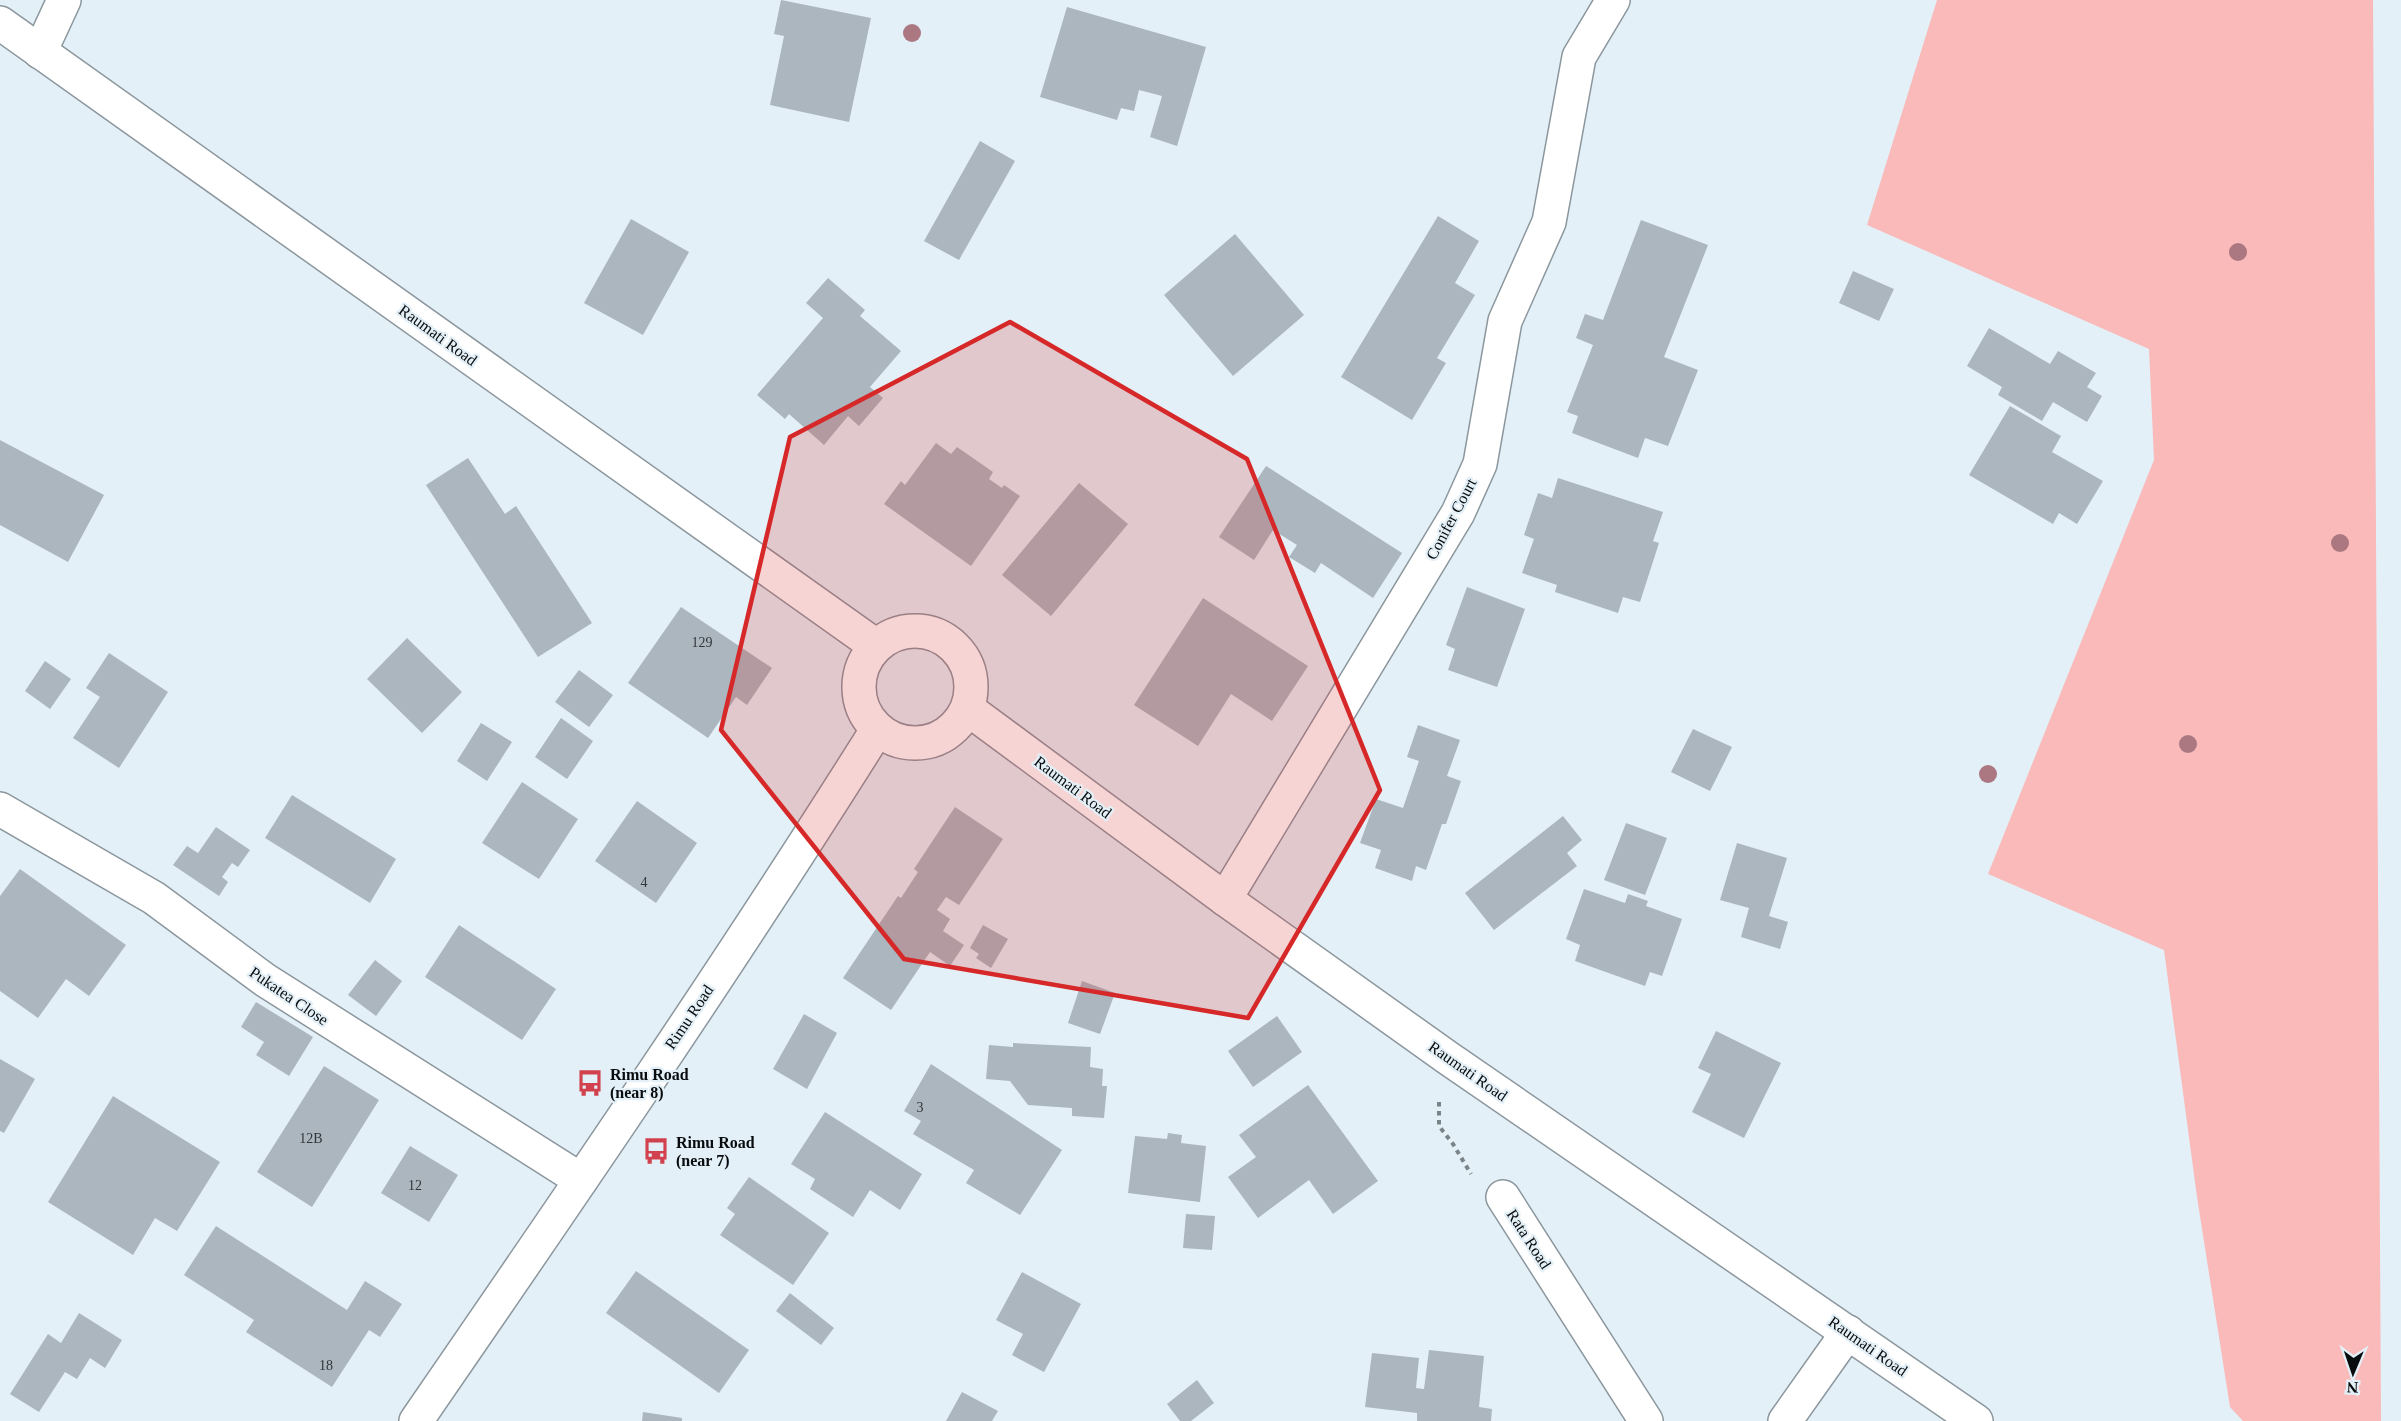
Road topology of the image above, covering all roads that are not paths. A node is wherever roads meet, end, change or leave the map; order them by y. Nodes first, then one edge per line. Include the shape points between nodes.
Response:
1 (64, 0) edge
2 (1613, 0) edge
3 (0, 23) edge
4 (40, 52) junction
5 (876, 646) junction
6 (968, 708) junction
7 (877, 730) junction
8 (0, 809) edge
9 (1225, 899) junction
10 (581, 1180) junction
11 (1503, 1197) road end
12 (1848, 1332) junction
13 (416, 1421) edge
14 (1646, 1421) edge
15 (1785, 1421) edge
16 (1976, 1421) edge

1 - 4 main road
2 - 9 main road, Conifer Court via 1579,57 1549,222 1505,321 1480,464 1458,513
3 - 4 main road, Raumati Road
4 - 5 main road, Raumati Road
5 - 6 main road via 910,631 930,632 947,640 961,653 969,671 972,690
5 - 7 main road via 863,666 858,688 863,711
6 - 7 main road via 958,724 928,743 910,744
6 - 9 main road, Raumati Road
7 - 10 main road, Rimu Road
8 - 10 main road, Pukatea Close via 154,898 265,980
9 - 12 main road, Raumati Road via 1448,1058
10 - 13 main road, Rimu Road
11 - 14 main road, Rata Road
12 - 15 main road
12 - 16 main road, Raumati Road

